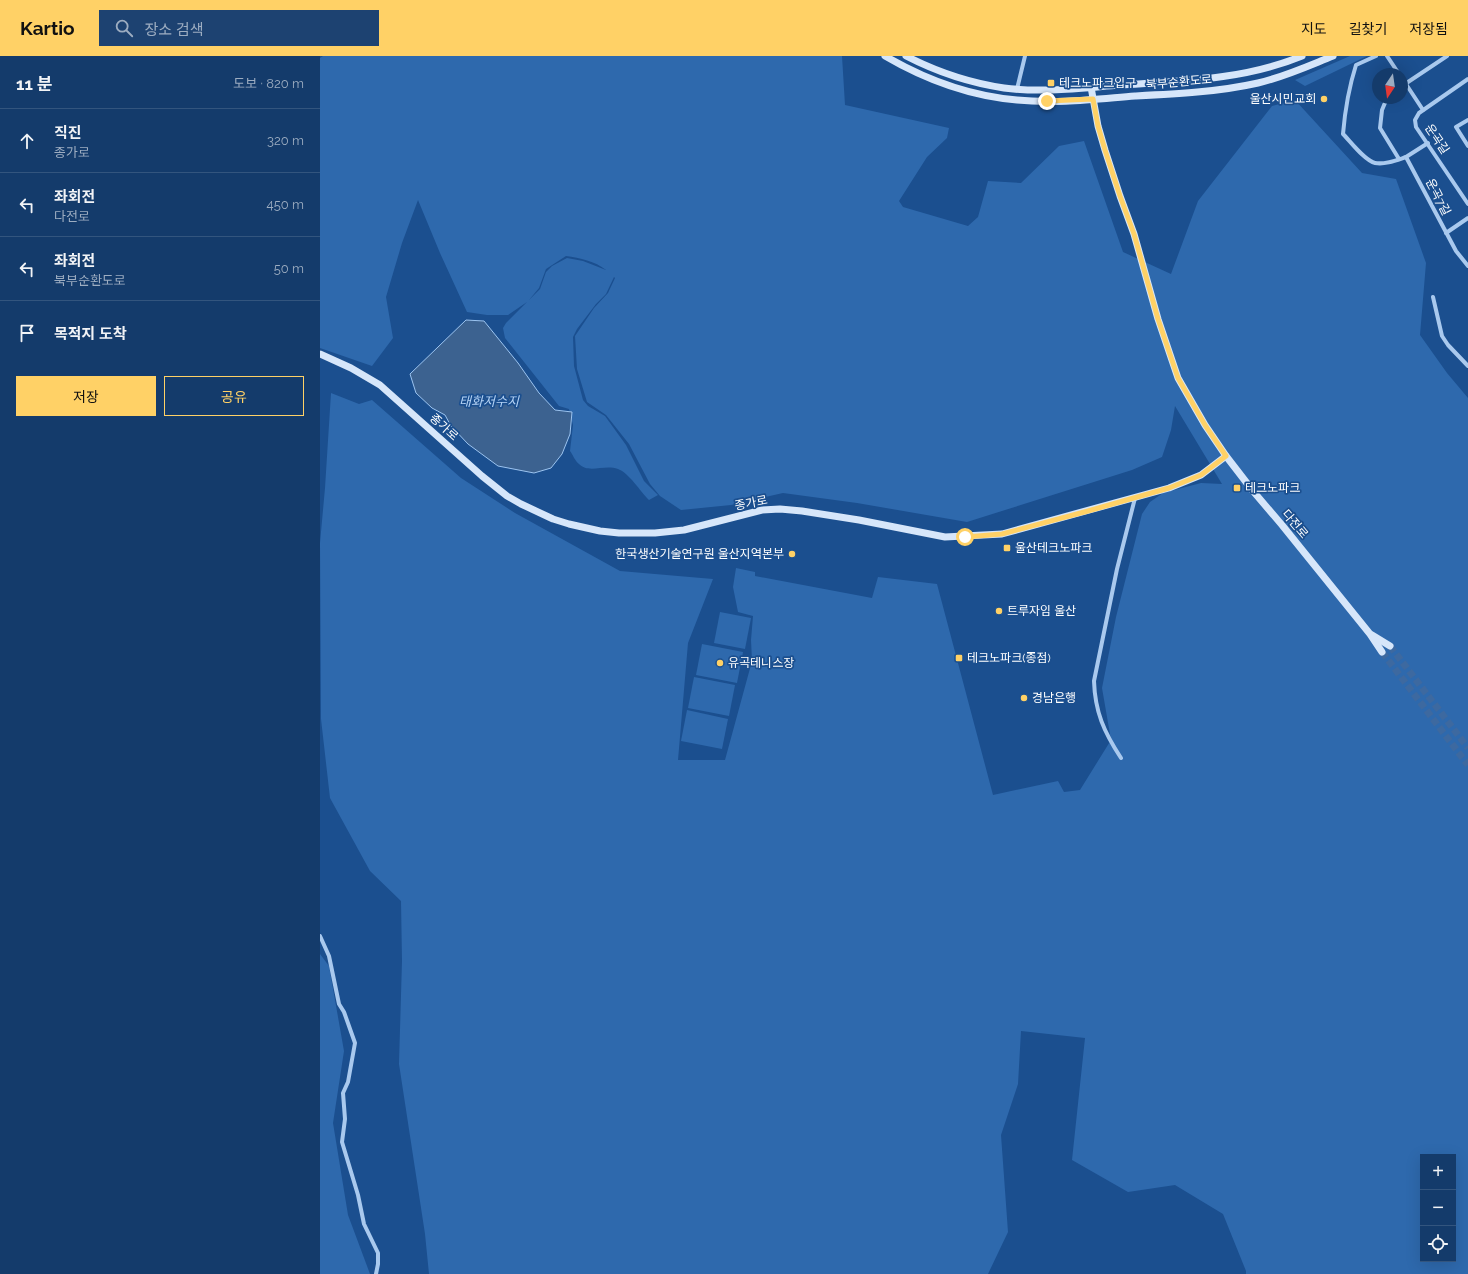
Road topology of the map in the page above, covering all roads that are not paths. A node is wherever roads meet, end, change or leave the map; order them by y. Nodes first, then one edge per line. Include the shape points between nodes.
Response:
1 (885, 56) edge
2 (906, 56) edge
3 (1025, 56) edge
4 (1302, 56) edge
5 (1333, 56) edge
6 (1376, 56) edge
7 (1387, 56) edge
8 (1447, 56) edge
9 (1395, 68) edge
10 (1468, 79) edge
11 (1408, 81) edge
12 (1091, 87) junction
13 (1017, 89) junction
14 (1408, 89) edge
15 (1093, 99) junction
16 (1384, 104) edge
17 (1424, 110) junction
18 (1468, 120) edge
19 (1428, 143) junction
20 (1468, 146) edge
21 (1406, 157) junction
22 (1400, 159) junction
23 (1468, 204) edge
24 (1468, 218) edge
25 (1446, 233) junction
26 (1468, 266) edge
27 (1433, 297) dead end
28 (320, 354) edge
29 (1468, 366) edge
30 (1226, 456) junction
31 (1135, 498) junction
32 (1370, 634) junction
33 (1390, 646) tunnel mouth
34 (1382, 652) tunnel mouth
35 (1120, 758) dead end
36 (320, 936) edge
37 (376, 1274) edge

1 - 15 main road, 북부순환도로 via 933,80 987,96 1032,101
2 - 13 main road, 북부순환도로 via 953,76
3 - 13 street
4 - 12 main road, 북부순환도로 via 1257,70 1212,78
5 - 15 main road, 북부순환도로 via 1280,77 1234,88
6 - 22 street via 1356,65 1343,134 1374,163
7 - 9 street
8 - 11 street
10 - 17 street, 운곡길
12 - 13 main road, 북부순환도로
12 - 15 main road, 다전로
14 - 17 street
15 - 30 main road, 다전로 via 1105,150 1134,234 1178,378
16 - 22 street via 1380,128
17 - 19 street, 운곡길 via 1415,120 1416,127
18 - 20 street via 1456,127
19 - 21 street
19 - 23 street, 운곡길
21 - 22 street
21 - 25 street, 운곡7길
24 - 25 street
25 - 26 street, 운곡7길
27 - 29 street via 1442,336
28 - 31 main road, 종가로 via 380,385 507,496 553,519 600,531 655,533 684,530 762,510 780,509 802,510 938,536 983,536 1002,534
30 - 31 main road, 종가로 via 1201,475
30 - 32 main road, 다전로
31 - 35 street via 1117,569 1094,681 1102,726
32 - 33 main road, 다전로
32 - 34 main road, 다전로
36 - 37 street via 329,956 339,1004 356,1043 348,1082 342,1093 345,1119 342,1142 364,1224 378,1253

